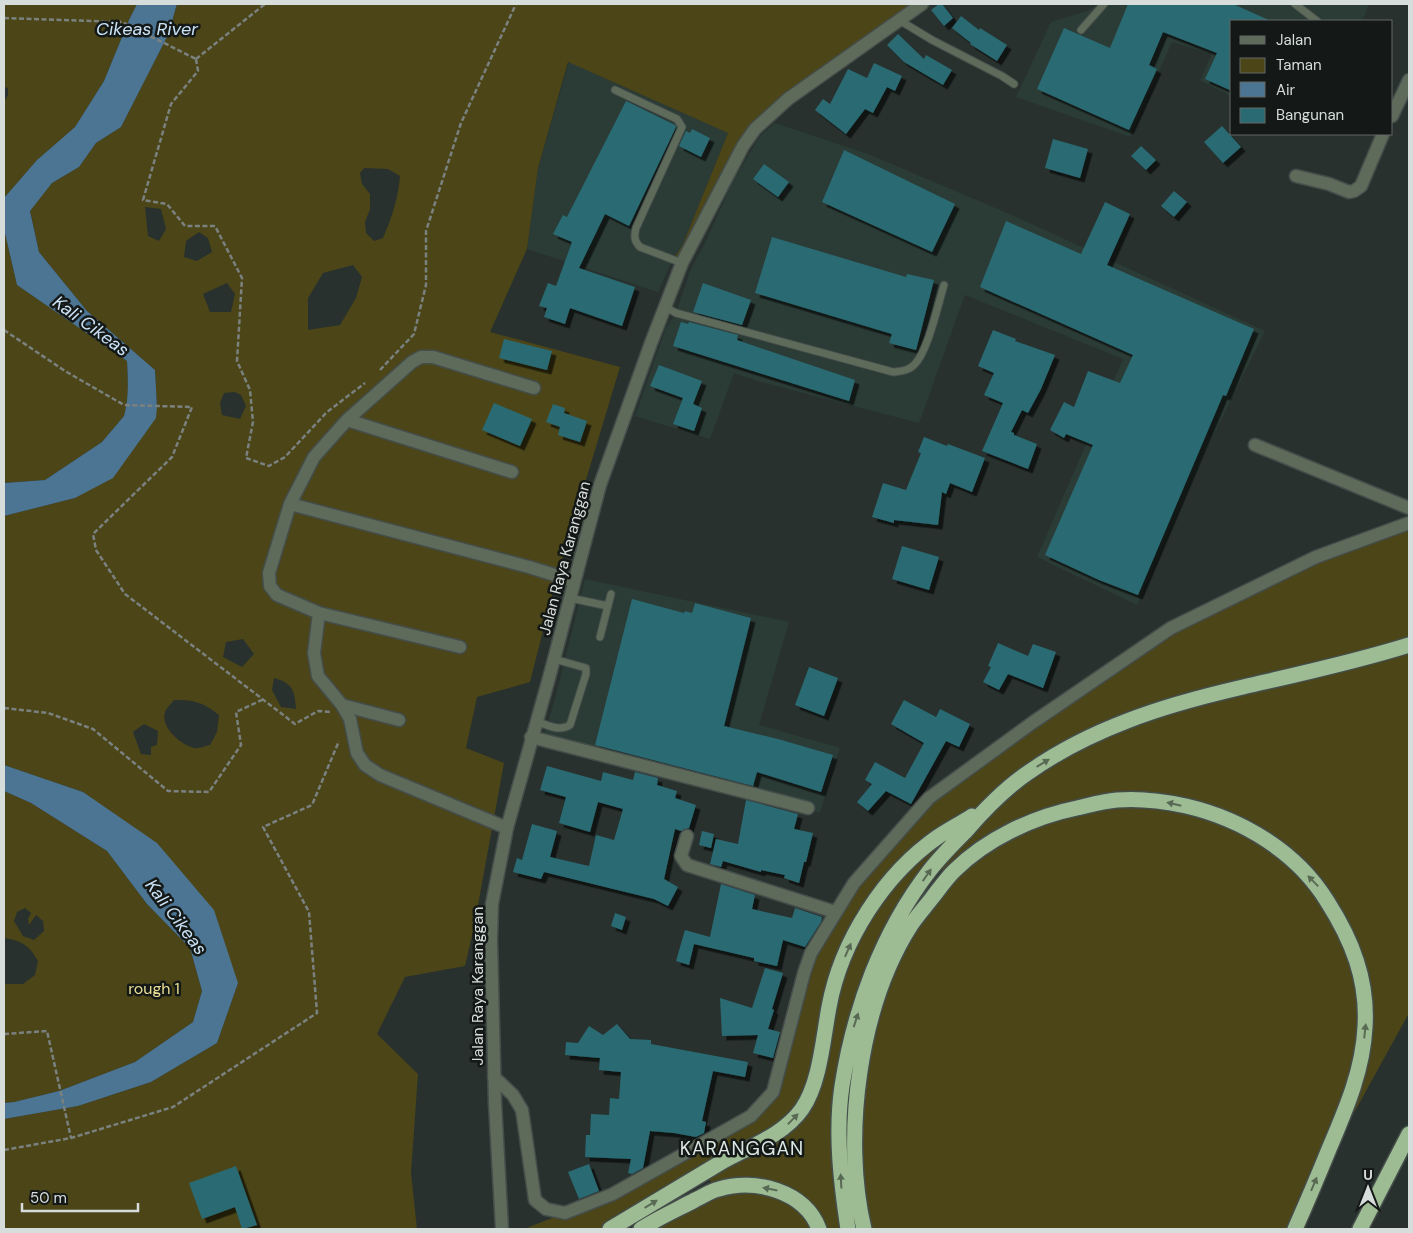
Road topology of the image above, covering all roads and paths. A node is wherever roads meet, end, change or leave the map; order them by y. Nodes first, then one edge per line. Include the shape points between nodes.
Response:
1 (265, 4) edge
2 (516, 4) edge
3 (922, 4) edge
4 (1104, 4) edge
5 (1295, 4) edge
6 (4, 18) edge
7 (899, 20) junction
8 (1316, 20) edge
9 (1081, 30) dead end
10 (196, 59) junction
11 (1409, 80) edge
12 (1014, 84) dead end
13 (615, 90) dead end
14 (1393, 114) edge
15 (1383, 135) edge
16 (1296, 176) dead end
17 (682, 264) junction
18 (944, 285) dead end
19 (665, 307) junction
20 (4, 330) edge
21 (380, 370) dead end
22 (365, 383) dead end
23 (534, 388) dead end
24 (347, 420) junction
25 (1256, 445) dead end
26 (512, 472) dead end
27 (290, 504) junction
28 (1409, 508) edge
29 (1409, 523) edge
30 (574, 581) junction
31 (611, 594) dead end
32 (570, 598) junction
33 (608, 606) junction
34 (320, 613) junction
35 (600, 637) dead end
36 (1409, 645) edge
37 (460, 647) dead end
38 (554, 659) junction
39 (264, 699) junction
40 (4, 708) edge
41 (339, 709) junction
42 (398, 720) dead end
43 (536, 721) junction
44 (341, 737) dead end
45 (531, 737) junction
46 (808, 808) dead end
47 (986, 808) junction
48 (507, 828) junction
49 (687, 836) dead end
50 (835, 912) junction
51 (4, 1034) edge
52 (494, 1077) junction
53 (1409, 1134) edge
54 (72, 1138) junction
55 (4, 1150) edge
56 (502, 1229) edge
57 (610, 1229) edge
58 (641, 1229) edge
59 (819, 1229) edge
60 (848, 1229) edge
61 (864, 1229) edge
62 (1295, 1229) edge
63 (1360, 1229) edge

1 - 10 path
2 - 21 path via 461,123 426,231 426,285 414,334
3 - 7 street, Jalan Raya Karanggan
4 - 9 lane
5 - 8 lane
6 - 10 path via 122,22
7 - 12 lane
7 - 17 street, Jalan Raya Karanggan via 788,99 755,129
10 - 22 path via 198,71 171,104 143,200 167,204 185,226 215,226 242,278 237,360 250,390 253,422 246,458 269,466 285,457 327,412
11 - 14 street
13 - 17 lane via 677,119 682,127 634,236 640,247
15 - 16 street via 1361,186 1354,191 1345,192 1329,184
17 - 19 street, Jalan Raya Karanggan
18 - 19 lane via 922,356 913,366 893,372
19 - 30 street, Jalan Raya Karanggan via 600,485
20 - 39 path via 124,406 192,407 172,457 93,534 96,550 126,594
23 - 24 street via 433,357 421,357
24 - 26 street
24 - 27 street via 314,457
25 - 28 street
27 - 30 street
27 - 34 street via 269,573 270,586 277,595
29 - 50 street via 1316,557 1171,628 929,798 854,883
30 - 32 street, Jalan Raya Karanggan
31 - 33 lane
32 - 33 lane
32 - 38 street, Jalan Raya Karanggan
33 - 35 lane
34 - 37 street
34 - 41 street via 314,654 318,676
47 -> 36 highway via 1028,772 1076,744 1128,720 1183,702
38 - 43 street, Jalan Raya Karanggan
38 - 43 lane via 586,668 586,674 570,725 559,728
39 - 40 path via 236,712 242,745 209,792 168,791 93,729 48,713
39 - 41 path via 296,724 318,711
41 - 42 street
41 - 48 street via 350,719 357,753 365,765 380,775
43 - 45 street, Jalan Raya Karanggan
44 - 54 path via 312,805 263,827 309,912 317,1014 172,1107
45 - 46 street
45 - 48 street, Jalan Raya Karanggan
57 -> 47 highway via 784,1128 794,1119 810,1096 841,966 866,914 909,862 939,836
60 -> 47 highway via 841,1187 842,1088 853,1028 866,988 903,909 931,869
48 - 52 street, Jalan Raya Karanggan via 492,904
49 - 50 street via 682,856 687,866
50 - 52 street via 811,953 804,973 773,1092 751,1116 613,1194 566,1213 546,1209 536,1200 522,1110 513,1095
51 - 54 path via 47,1030
52 - 56 street, Jalan Raya Karanggan
53 - 63 highway
54 - 55 path
59 -> 58 highway via 809,1212 780,1191 735,1186 718,1189
62 -> 61 highway via 1360,1070 1366,1026 1364,991 1355,952 1319,887 1288,855 1253,831 1209,812 1160,800 1116,800 1053,813 1012,830 954,871 911,925 890,965 872,1015 860,1066 855,1167

